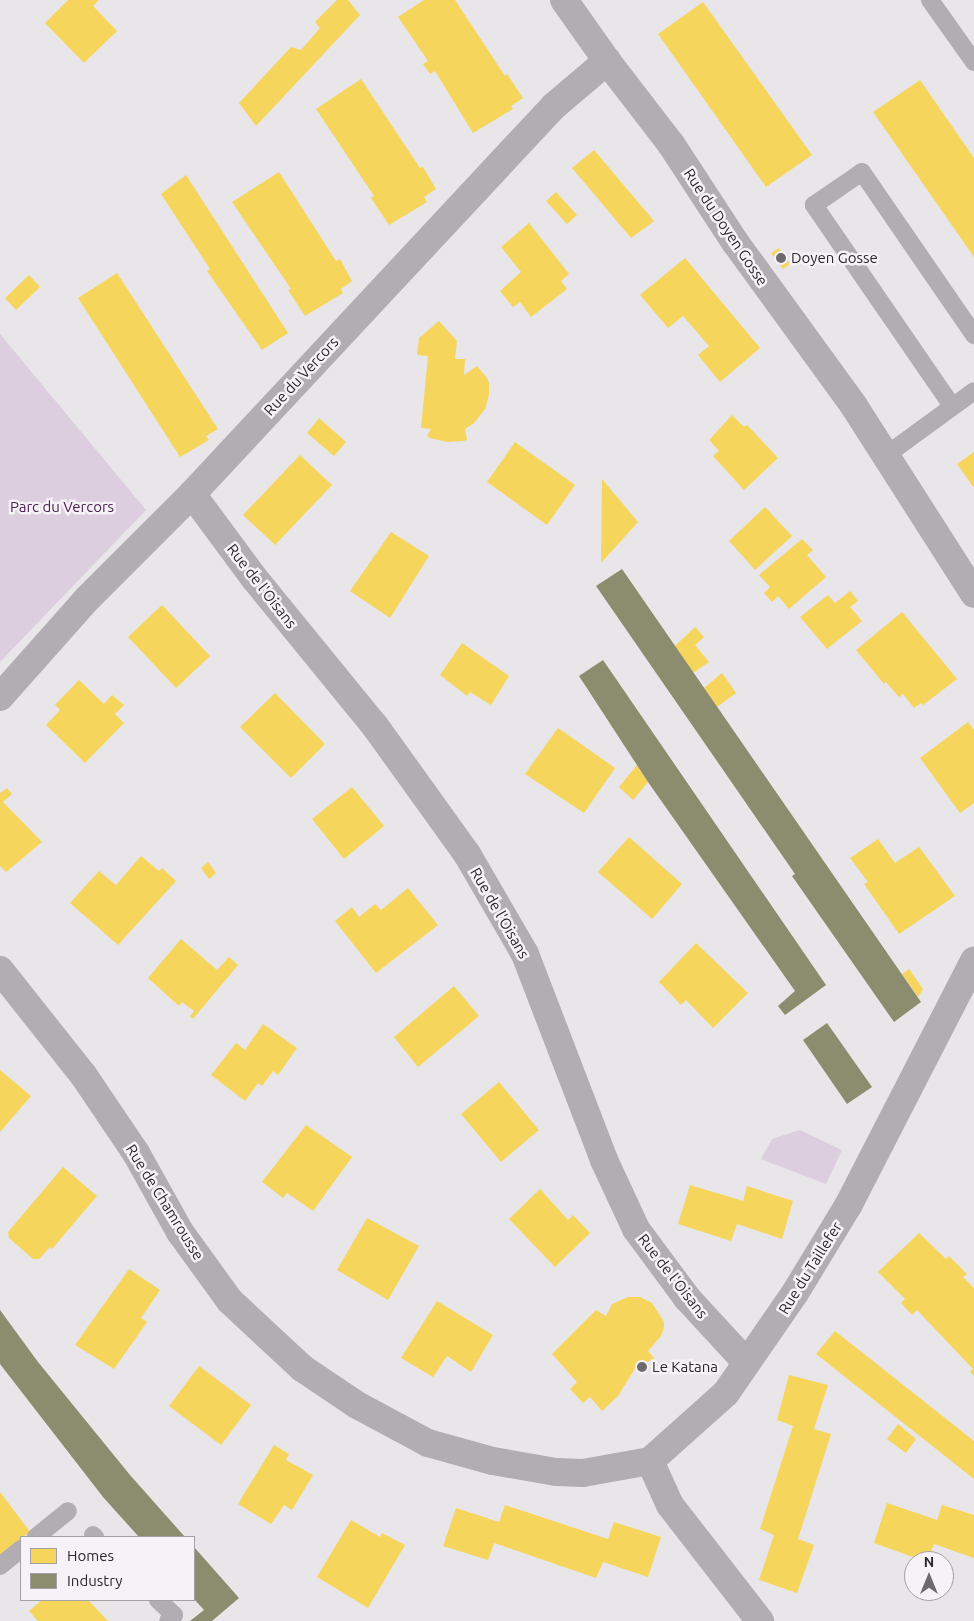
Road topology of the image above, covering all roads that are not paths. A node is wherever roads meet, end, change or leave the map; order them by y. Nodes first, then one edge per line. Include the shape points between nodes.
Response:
1 (564, 0) edge
2 (930, 0) edge
3 (607, 61) junction
4 (974, 62) edge
5 (974, 335) edge
6 (974, 391) edge
7 (952, 406) junction
8 (885, 456) junction
9 (192, 494) junction
10 (974, 594) edge
11 (0, 697) edge
12 (974, 961) edge
13 (0, 970) edge
14 (748, 1363) junction
15 (650, 1461) junction
16 (68, 1511) dead end
17 (37, 1536) edge
18 (20, 1550) edge
19 (0, 1566) edge
20 (159, 1601) edge
21 (168, 1621) edge
22 (760, 1621) edge

1 - 3 street, Rue du Doyen Gosse
2 - 4 lane
3 - 8 street, Rue du Doyen Gosse via 671,144 727,230 854,406
3 - 9 street, Rue du Vercors via 554,106
5 - 7 lane via 862,172 814,205
6 - 7 lane
7 - 8 lane
8 - 10 street, Rue du Doyen Gosse
9 - 11 street, Rue du Vercors via 88,598
9 - 14 street, Rue de l'Oisans via 255,579 375,726 467,854 525,954 604,1160 636,1229 687,1298
12 - 14 street, Rue du Taillefer via 848,1206 795,1294
13 - 15 street, Rue de Chamrousse via 84,1076 136,1153 180,1232 230,1301 302,1368 357,1404 428,1443 493,1461 556,1472 583,1473
14 - 15 street, Rue du Taillefer via 726,1393
15 - 22 street via 670,1505
16 - 17 lane
18 - 19 lane
20 - 21 lane via 174,1615

